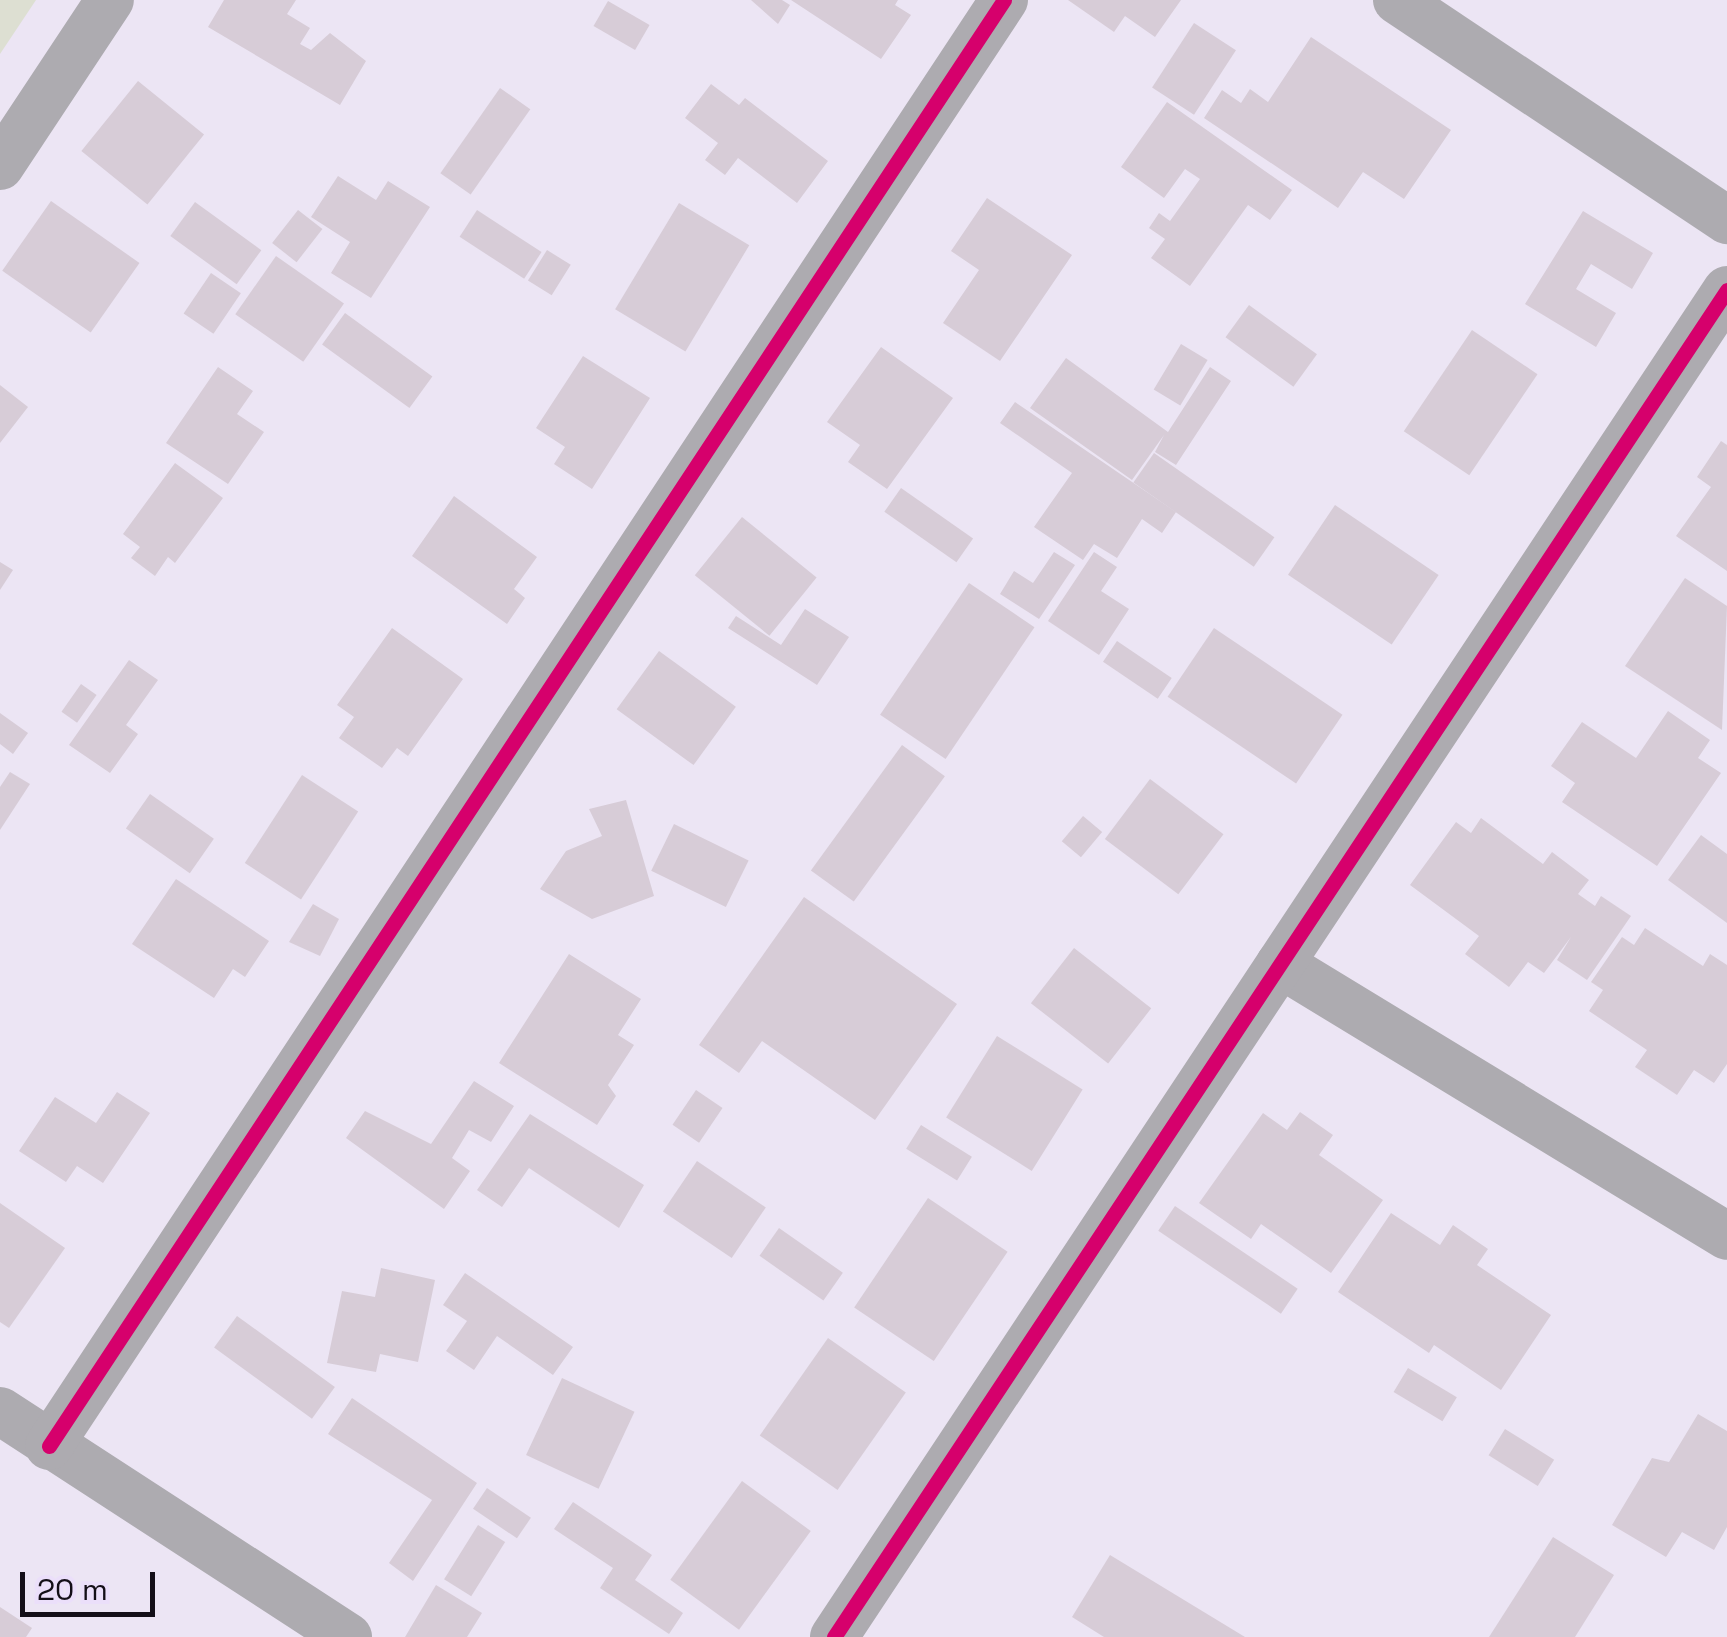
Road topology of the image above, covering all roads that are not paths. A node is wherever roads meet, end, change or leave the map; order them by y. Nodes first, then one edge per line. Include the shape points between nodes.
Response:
1 (110, 0) edge
2 (1004, 0) edge
3 (1398, 0) edge
4 (0, 166) edge
5 (1727, 220) edge
6 (1727, 290) edge
7 (1280, 964) junction
8 (1727, 1236) edge
9 (0, 1412) edge
10 (49, 1446) junction
11 (341, 1635) edge
12 (834, 1637) edge

1 - 4 street
2 - 10 street
3 - 5 street
6 - 7 street
7 - 8 street
7 - 12 street
9 - 10 street
10 - 11 street

